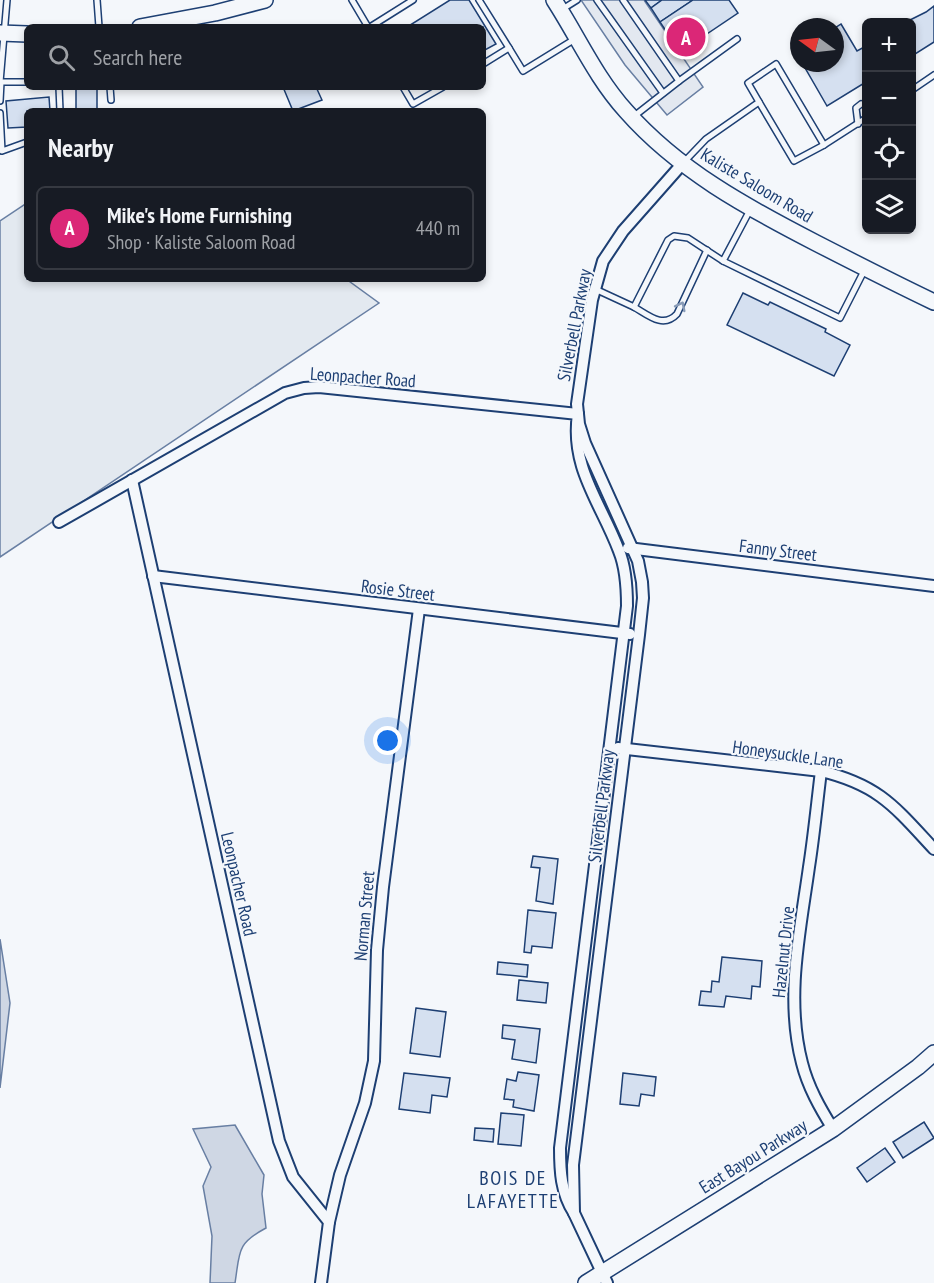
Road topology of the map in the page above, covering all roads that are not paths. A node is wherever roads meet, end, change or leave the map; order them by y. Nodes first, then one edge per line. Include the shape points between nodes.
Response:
1 (7, 0) edge
2 (97, 0) edge
3 (352, 0) edge
4 (413, 0) edge
5 (479, 0) edge
6 (578, 0) edge
7 (597, 0) edge
8 (623, 0) edge
9 (261, 1) edge
10 (558, 5) edge
11 (99, 24) edge
12 (171, 24) edge
13 (367, 24) edge
14 (374, 24) edge
15 (2, 33) edge
16 (24, 34) edge
17 (577, 38) junction
18 (737, 39) dead end
19 (509, 48) junction
20 (486, 62) edge
21 (934, 75) edge
22 (679, 81) junction
23 (0, 82) edge
24 (24, 82) edge
25 (916, 87) edge
26 (59, 90) edge
27 (110, 90) edge
28 (405, 90) edge
29 (438, 90) edge
30 (663, 93) junction
31 (111, 100) dead end
32 (0, 101) edge
33 (759, 102) junction
34 (861, 104) dead end
35 (60, 108) edge
36 (0, 113) edge
37 (632, 118) junction
38 (862, 121) edge
39 (858, 124) junction
40 (24, 143) edge
41 (824, 146) junction
42 (1, 152) edge
43 (682, 164) junction
44 (750, 209) junction
45 (707, 250) junction
46 (723, 261) junction
47 (865, 268) junction
48 (595, 289) junction
49 (934, 302) edge
50 (634, 307) junction
51 (578, 414) junction
52 (132, 480) junction
53 (59, 522) dead end
54 (618, 547) junction
55 (632, 548) junction
56 (153, 576) junction
57 (934, 586) edge
58 (419, 609) junction
59 (624, 633) junction
60 (639, 635) junction
61 (611, 747) junction
62 (624, 749) junction
63 (821, 771) junction
64 (934, 849) edge
65 (934, 1053) edge
66 (833, 1129) junction
67 (574, 1214) junction
68 (329, 1222) junction
69 (604, 1278) edge
70 (321, 1283) edge
71 (586, 1283) edge

1 - 15 lane
2 - 11 lane
3 - 13 lane
4 - 14 lane
5 - 19 lane
6 - 10 lane
7 - 30 lane
8 - 22 lane
9 - 12 main road
10 - 17 main road, Kaliste Saloom Road
15 - 16 main road
15 - 23 lane
17 - 19 lane via 523,71
17 - 37 main road, Kaliste Saloom Road
18 - 22 lane
19 - 20 lane
21 - 25 lane
22 - 30 lane
23 - 24 lane
23 - 32 lane
26 - 35 lane
27 - 31 lane
28 - 29 lane via 413,104
30 - 37 lane
33 - 41 lane via 794,161
33 - 41 lane via 748,83 776,64
33 - 43 lane via 706,139
34 - 39 lane via 856,108
36 - 42 lane
37 - 43 main road, Kaliste Saloom Road
38 - 39 lane
39 - 41 lane
40 - 42 lane
43 - 44 main road, Kaliste Saloom Road
43 - 48 street, Silverbell Parkway via 612,245
44 - 46 lane
44 - 47 main road, Kaliste Saloom Road
45 - 46 lane
45 - 50 lane via 681,236 668,240
50 -> 45 lane via 661,321 671,320
46 - 47 lane via 840,318
47 - 49 main road, Kaliste Saloom Road
48 - 50 lane
48 - 51 street, Silverbell Parkway
51 - 52 street, Leonpacher Road via 304,388 285,393
51 - 54 street, Silverbell Parkway via 576,444 580,464
51 - 55 street, Silverbell Parkway via 595,466
52 - 53 street, Leonpacher Road
52 - 56 street, Leonpacher Road
54 - 55 street, Fanny Street
54 - 59 street, Silverbell Parkway via 627,588
55 - 57 street, Fanny Street
55 - 60 street, Silverbell Parkway via 642,582
56 - 58 street, Rosie Street
56 - 68 street, Leonpacher Road via 279,1141 293,1177
58 - 59 street, Rosie Street
58 - 68 street, Norman Street via 382,898 374,1060
59 - 60 street, Rosie Street
59 - 61 street, Silverbell Parkway
60 - 62 street, Silverbell Parkway
61 - 62 street, Honeysuckle Lane
61 - 67 street, Silverbell Parkway via 560,1148 563,1192
62 - 63 street, Honeysuckle Lane
62 - 67 street, Silverbell Parkway via 573,1165
63 - 64 street, Honeysuckle Lane via 852,780 880,795
63 - 66 street, Hazelnut Drive via 797,953 794,1010 806,1075
65 - 66 main road, East Bayou Parkway
66 - 69 main road, East Bayou Parkway
67 - 69 street, Silverbell Parkway
68 - 70 street
69 - 71 main road, East Bayou Parkway

